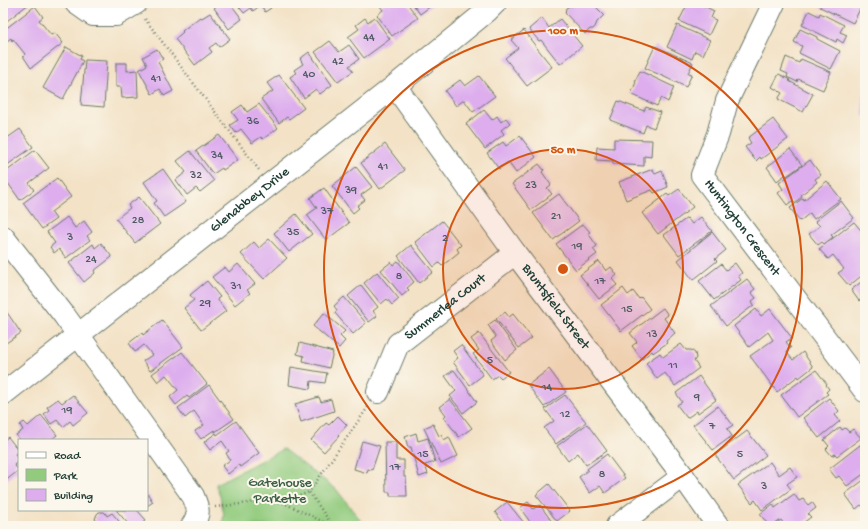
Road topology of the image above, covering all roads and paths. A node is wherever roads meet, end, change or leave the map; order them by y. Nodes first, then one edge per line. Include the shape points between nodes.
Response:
1 (76, 3) edge
2 (495, 3) edge
3 (774, 3) edge
4 (135, 4) edge
5 (395, 86) junction
6 (270, 184) junction
7 (3, 237) edge
8 (515, 253) junction
9 (78, 335) junction
10 (865, 391) edge
11 (378, 392) joint
12 (3, 394) edge
13 (683, 476) junction
14 (309, 492) junction
15 (284, 502) junction
16 (195, 517) edge
17 (865, 523) edge
18 (333, 526) edge
19 (617, 526) edge
20 (718, 526) edge
21 (858, 526) edge

1 - 4 street via 93,15 116,15
2 - 5 street, Glenabbey Drive
3 - 10 street, Huntington Crescent via 728,101 702,175
4 - 6 path
5 - 6 street, Glenabbey Drive
5 - 8 street, Bruntsfield Street
6 - 9 street, Glenabbey Drive
7 - 9 street
8 - 11 street, Summerlea Court via 398,344
8 - 13 street, Bruntsfield Street
9 - 12 street, Glenabbey Drive
9 - 16 street via 193,496
11 - 14 path
13 - 19 street
13 - 20 street, Bruntsfield Street
14 - 15 path
14 - 18 path
15 - 16 path via 266,501
15 - 18 path
17 - 21 path

